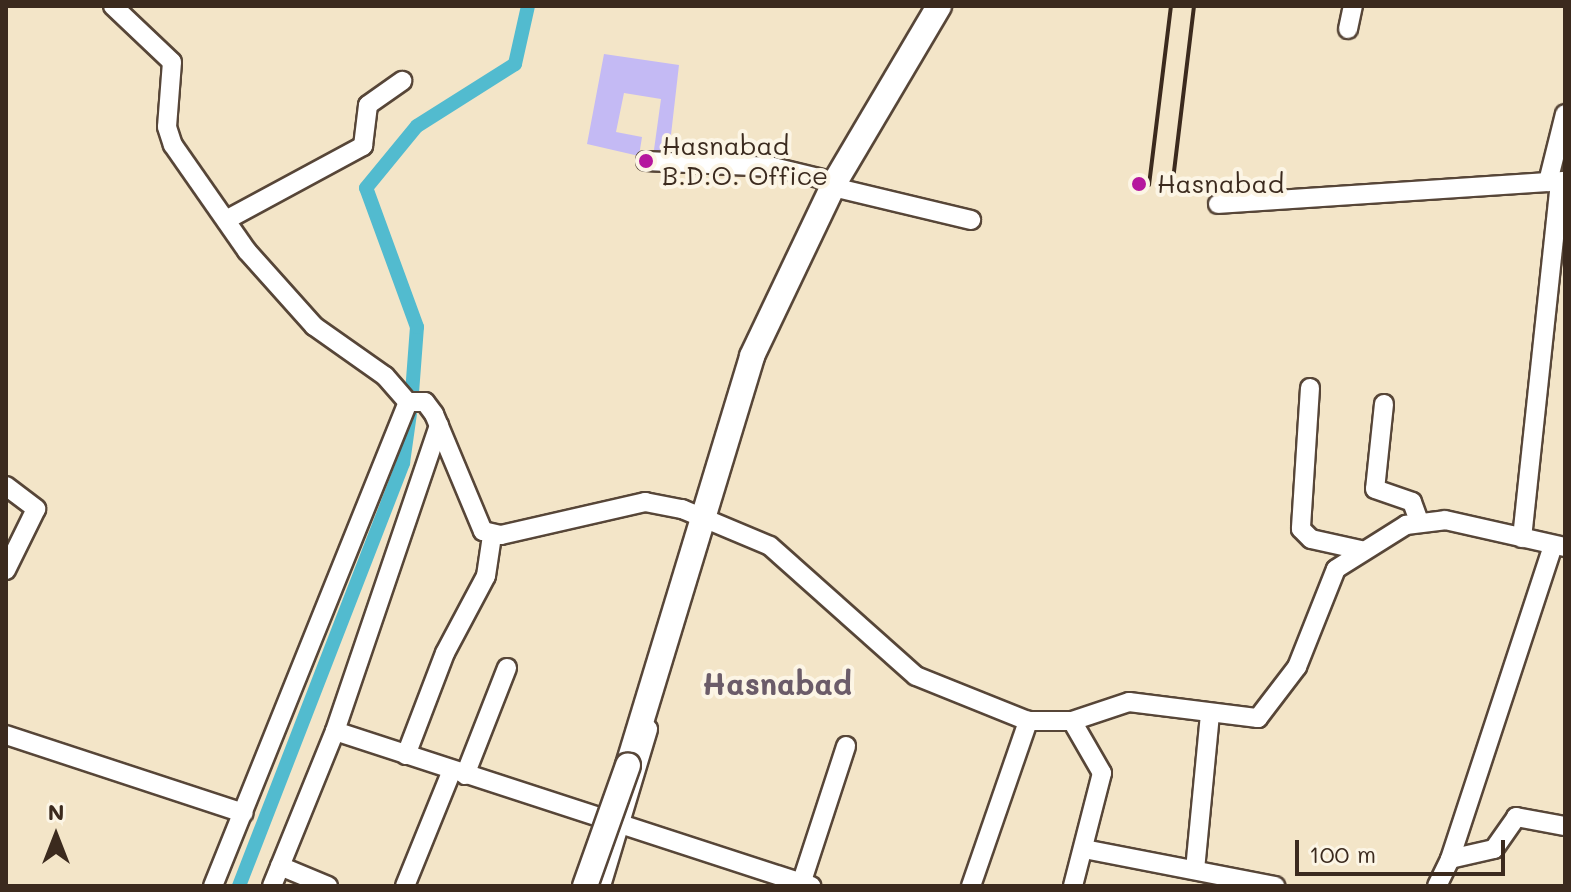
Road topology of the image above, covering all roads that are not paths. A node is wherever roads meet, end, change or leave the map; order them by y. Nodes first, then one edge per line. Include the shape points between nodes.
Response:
1 (113, 6) edge
2 (939, 6) edge
3 (1353, 6) edge
4 (1348, 29) dead end
5 (402, 81) dead end
6 (1565, 114) edge
7 (646, 161) dead end
8 (1557, 182) edge
9 (834, 184) junction
10 (1218, 204) dead end
11 (226, 220) junction
12 (971, 220) dead end
13 (1310, 388) dead end
14 (408, 402) junction
15 (1384, 404) dead end
16 (439, 425) junction
17 (6, 486) edge
18 (702, 517) junction
19 (1419, 521) junction
20 (492, 536) junction
21 (1522, 538) junction
22 (1559, 546) edge
23 (1361, 550) junction
24 (6, 570) edge
25 (507, 668) dead end
26 (652, 702) junction
27 (1210, 715) junction
28 (1028, 721) junction
29 (1072, 721) junction
30 (335, 731) junction
31 (6, 735) edge
32 (846, 746) dead end
33 (406, 755) junction
34 (458, 772) junction
35 (243, 813) junction
36 (600, 816) junction
37 (622, 825) junction
38 (1565, 826) edge
39 (1084, 849) junction
40 (1450, 859) junction
41 (280, 866) junction
42 (1195, 870) junction
43 (806, 884) edge
44 (213, 886) edge
45 (272, 886) edge
46 (328, 886) edge
47 (405, 886) edge
48 (576, 886) edge
49 (585, 886) edge
50 (601, 886) edge
51 (971, 886) edge
52 (1073, 886) edge
53 (1275, 886) edge
54 (1437, 886) edge

1 - 11 street via 172,62 167,127
2 - 9 main road
3 - 4 street
5 - 11 street via 368,105 363,146
6 - 8 street
7 - 9 street via 773,167
8 - 10 street
8 - 21 street
9 - 12 street
9 - 18 main road via 752,356
11 - 14 street via 314,326 385,376
13 - 23 street via 1301,529 1311,539
14 - 16 street via 425,402
14 - 35 street
15 - 19 street via 1375,489 1412,502
16 - 20 street via 477,522
16 - 30 street
17 - 24 street via 36,509
18 - 20 street via 645,502
18 - 26 main road
18 - 28 street via 790,560 916,676
19 - 21 street via 1445,520
19 - 23 street
20 - 33 street via 486,576 445,653
21 - 22 street
22 - 40 street
23 - 27 street via 1336,569 1271,710 1246,719
25 - 34 street
26 - 36 street via 625,744
26 - 37 street
26 - 49 main road, bridge
27 - 29 street via 1129,702
27 - 42 street
28 - 29 street
28 - 51 street
29 - 39 street via 1102,773
30 - 33 street
30 - 41 street
31 - 35 street
32 - 43 street
33 - 34 street
34 - 36 street
34 - 47 street
35 - 44 street
36 - 37 street
36 - 48 street
37 - 43 street
37 - 50 street
38 - 40 street via 1516,817 1494,849
39 - 42 street
39 - 52 street
40 - 54 street
41 - 45 street
41 - 46 street
42 - 53 street

